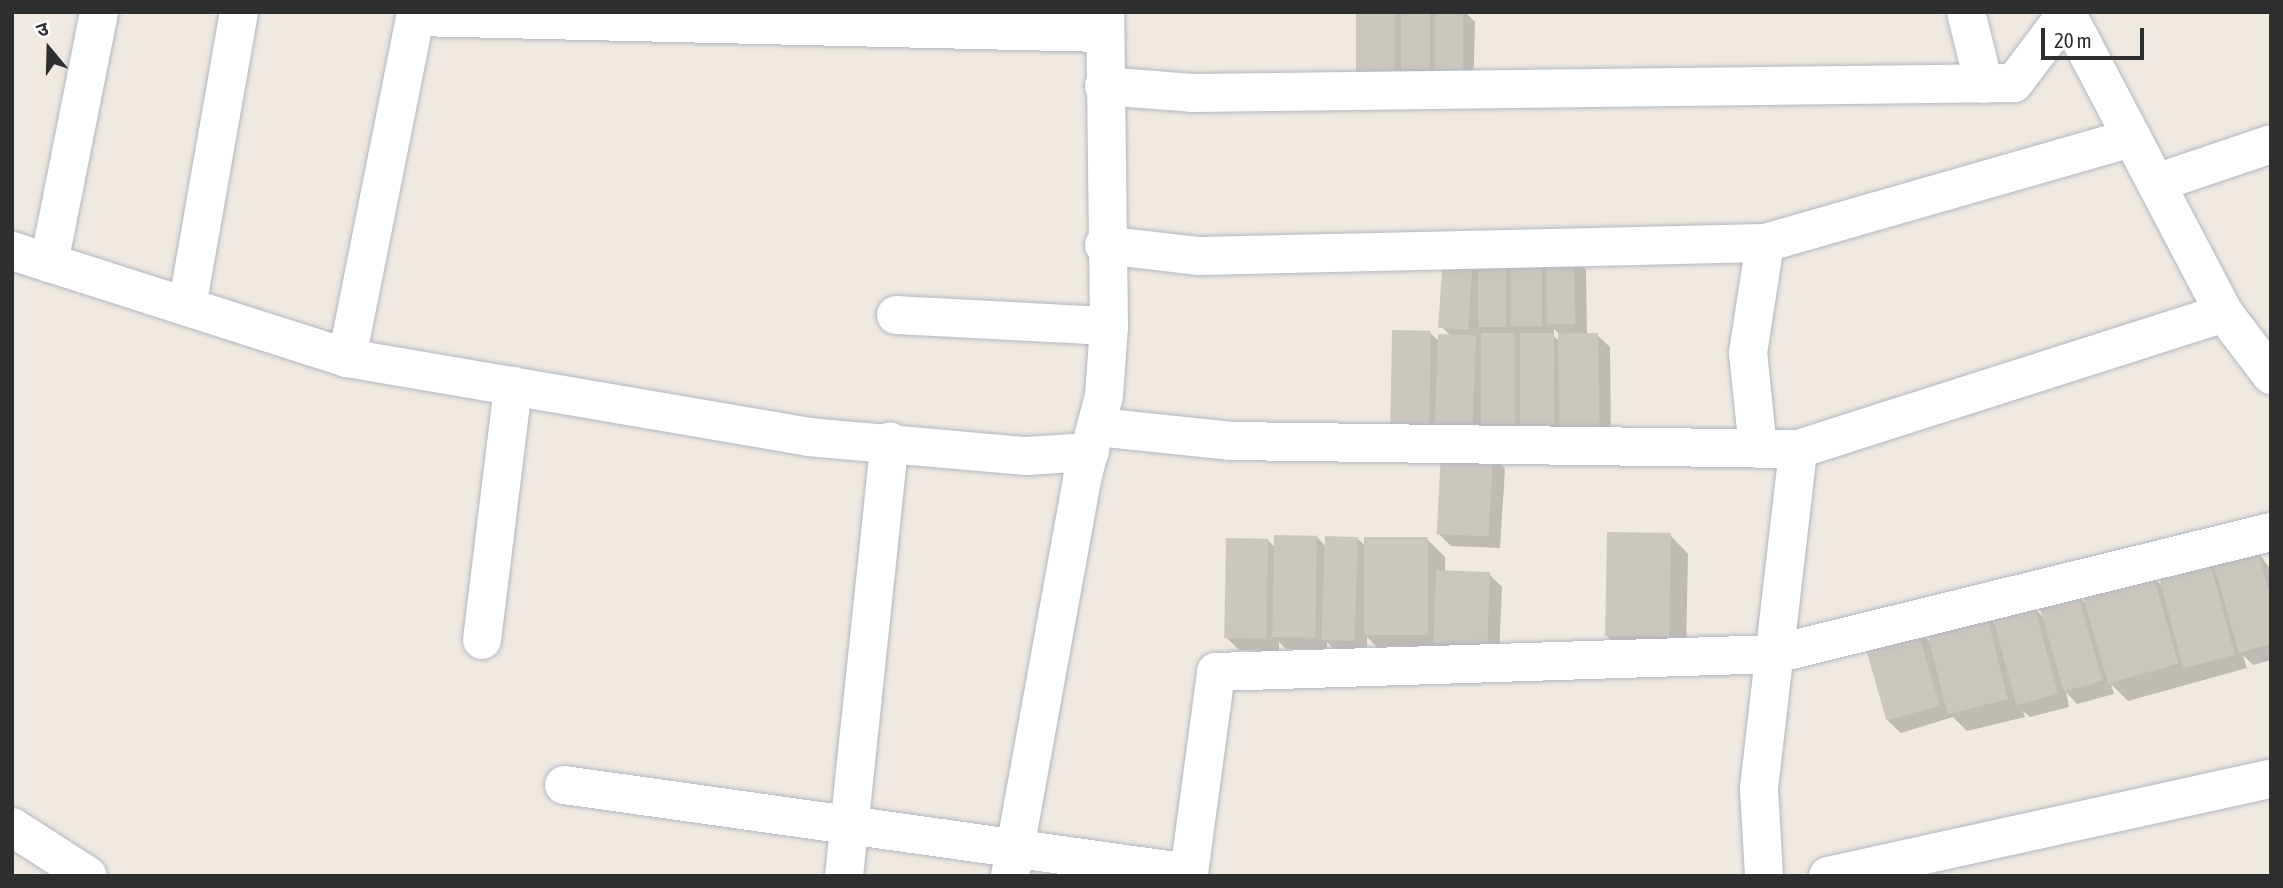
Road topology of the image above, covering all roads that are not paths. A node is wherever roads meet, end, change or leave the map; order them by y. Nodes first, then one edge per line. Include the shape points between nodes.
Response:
1 (99, 12) edge
2 (239, 12) edge
3 (1966, 12) edge
4 (2066, 13) edge
5 (416, 15) edge
6 (1104, 23) edge
7 (1984, 84) junction
8 (1104, 86) junction
9 (2132, 138) junction
10 (2271, 144) edge
11 (2156, 183) junction
12 (1765, 243) junction
13 (1104, 246) junction
14 (12, 251) edge
15 (49, 263) junction
16 (187, 307) junction
17 (2224, 313) junction
18 (896, 315) dead end
19 (1109, 326) junction
20 (347, 358) junction
21 (2271, 375) edge
22 (513, 386) junction
23 (1094, 440) junction
24 (890, 441) junction
25 (1758, 449) junction
26 (1798, 449) junction
27 (2271, 532) edge
28 (482, 640) dead end
29 (1774, 654) junction
30 (2271, 779) edge
31 (564, 785) dead end
32 (849, 825) junction
33 (12, 827) edge
34 (1012, 862) edge
35 (88, 876) edge
36 (844, 876) edge
37 (1765, 876) edge
38 (1828, 876) edge

1 - 15 street
2 - 16 street
3 - 7 street
4 - 7 street via 2014,83
4 - 9 street
5 - 6 street
5 - 20 street
6 - 8 street
7 - 8 street via 1206,93
8 - 13 street
9 - 11 street
9 - 12 street
10 - 11 street
11 - 17 street
12 - 13 street via 1199,256
12 - 25 street via 1748,353
13 - 19 street
14 - 15 street
15 - 16 street
16 - 20 street
17 - 21 street
17 - 26 street
18 - 19 street
19 - 23 street
20 - 22 street
22 - 24 street via 808,437
22 - 28 street
23 - 24 street via 1026,456
23 - 25 street
23 - 34 street
24 - 32 street
25 - 26 street
26 - 29 street
27 - 29 street
29 - 34 street via 1216,672 1189,873
29 - 37 street via 1759,789
30 - 38 street
31 - 32 street
32 - 34 street
32 - 36 street
33 - 35 street

